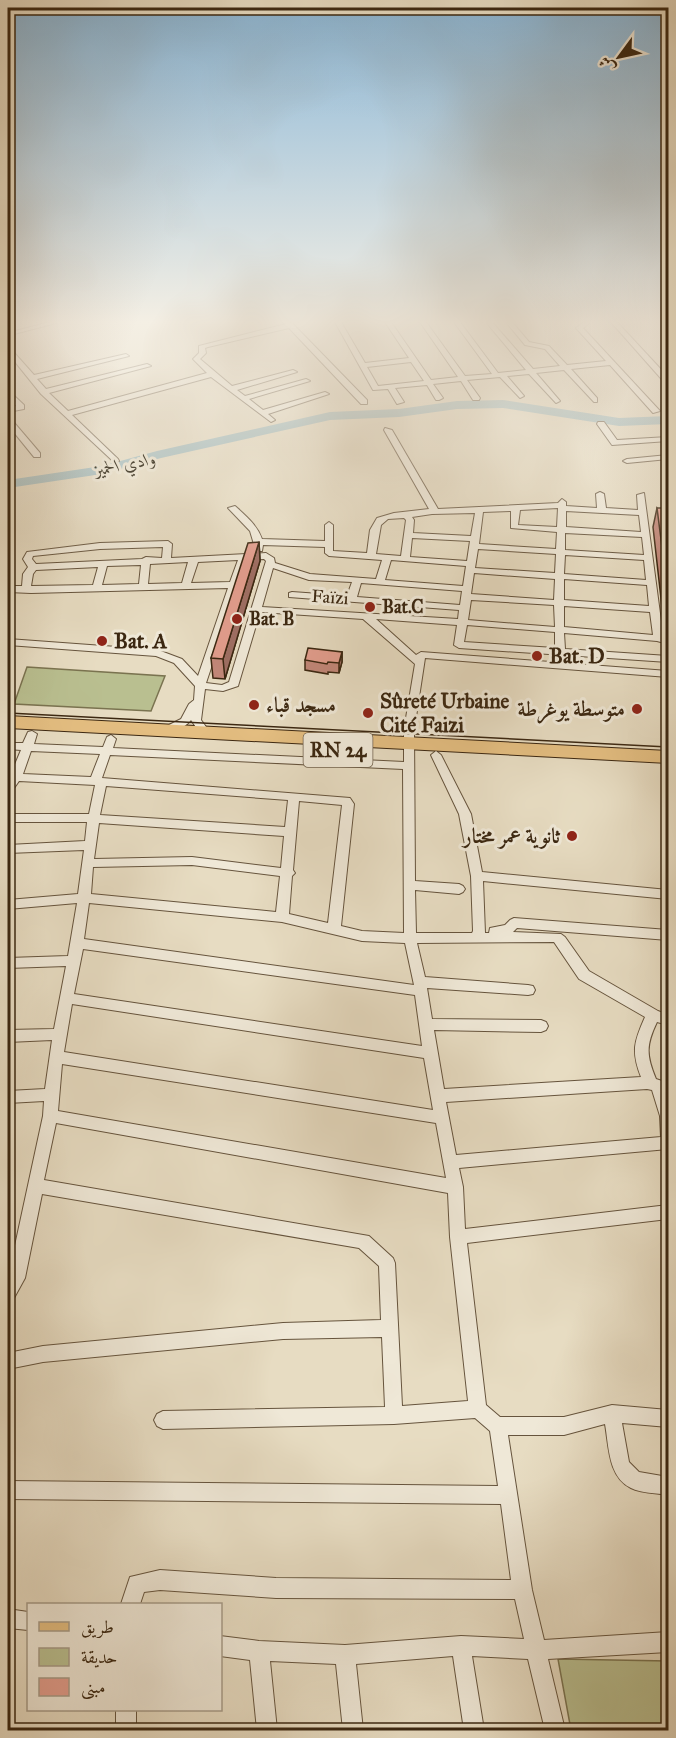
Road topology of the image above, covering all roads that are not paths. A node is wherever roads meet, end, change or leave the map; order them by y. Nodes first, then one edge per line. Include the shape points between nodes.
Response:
1 (18, 403) edge
2 (56, 403) edge
3 (106, 403) edge
4 (249, 403) edge
5 (295, 403) edge
6 (648, 403) edge
7 (8, 410) edge
8 (656, 411) dead end
9 (262, 413) junction
10 (67, 414) junction
11 (271, 420) dead end
12 (8, 421) edge
13 (601, 424) dead end
14 (388, 430) dead end
15 (669, 439) edge
16 (37, 455) dead end
17 (669, 458) edge
18 (115, 460) dead end
19 (627, 461) dead end
20 (600, 494) dead end
21 (640, 495) dead end
22 (562, 505) junction
23 (232, 508) dead end
24 (516, 508) junction
25 (602, 511) junction
26 (433, 512) junction
27 (479, 512) junction
28 (406, 515) junction
29 (646, 519) junction
30 (329, 525) dead end
31 (560, 530) junction
32 (408, 535) junction
33 (644, 535) junction
34 (259, 542) junction
35 (474, 543) junction
36 (328, 544) junction
37 (560, 553) junction
38 (259, 556) junction
39 (371, 556) junction
40 (243, 557) junction
41 (387, 558) junction
42 (647, 558) junction
43 (194, 559) junction
44 (405, 559) junction
45 (146, 560) junction
46 (166, 560) junction
47 (103, 563) junction
48 (270, 564) junction
49 (33, 567) junction
50 (471, 567) junction
51 (559, 577) junction
52 (357, 580) junction
53 (380, 582) junction
54 (652, 584) junction
55 (143, 585) junction
56 (186, 585) junction
57 (234, 585) junction
58 (97, 588) junction
59 (8, 589) edge
60 (31, 590) junction
61 (467, 593) junction
62 (292, 595) dead end
63 (351, 600) junction
64 (559, 604) junction
65 (465, 608) junction
66 (255, 609) junction
67 (656, 609) junction
68 (366, 616) junction
69 (463, 622) junction
70 (560, 631) junction
71 (658, 638) junction
72 (669, 641) edge
73 (8, 642) edge
74 (560, 651) junction
75 (669, 659) edge
76 (420, 664) junction
77 (669, 674) edge
78 (201, 681) junction
79 (196, 722) junction
80 (8, 723) edge
81 (8, 733) edge
82 (29, 741) junction
83 (108, 745) junction
84 (8, 746) edge
85 (410, 755) junction
86 (436, 755) junction
87 (669, 757) edge
88 (669, 768) edge
89 (16, 777) junction
90 (98, 781) junction
91 (8, 788) edge
92 (294, 798) junction
93 (8, 818) edge
94 (92, 818) junction
95 (292, 832) junction
96 (90, 845) junction
97 (8, 849) edge
98 (88, 863) junction
99 (288, 873) junction
100 (477, 876) junction
101 (409, 885) junction
102 (459, 889) dead end
103 (669, 894) edge
104 (85, 898) junction
105 (8, 904) edge
106 (282, 917) junction
107 (334, 930) junction
108 (478, 934) junction
109 (669, 934) edge
110 (410, 938) junction
111 (78, 943) junction
112 (75, 961) junction
113 (8, 963) edge
114 (421, 986) junction
115 (528, 990) dead end
116 (66, 998) junction
117 (653, 1015) junction
118 (669, 1020) edge
119 (426, 1024) junction
120 (541, 1026) dead end
121 (61, 1034) junction
122 (8, 1036) edge
123 (430, 1053) junction
124 (58, 1057) junction
125 (647, 1083) junction
126 (51, 1095) junction
127 (438, 1096) junction
128 (8, 1097) edge
129 (50, 1116) junction
130 (668, 1116) edge
131 (443, 1118) junction
132 (669, 1138) edge
133 (669, 1143) edge
134 (450, 1161) junction
135 (36, 1186) junction
136 (455, 1186) junction
137 (669, 1212) edge
138 (458, 1237) junction
139 (8, 1292) edge
140 (391, 1328) junction
141 (8, 1361) edge
142 (478, 1409) junction
143 (612, 1414) junction
144 (394, 1415) junction
145 (669, 1418) edge
146 (163, 1420) dead end
147 (497, 1426) junction
148 (669, 1486) edge
149 (8, 1490) edge
150 (509, 1495) junction
151 (522, 1590) junction
152 (132, 1603) edge
153 (8, 1619) edge
154 (27, 1621) edge
155 (669, 1642) edge
156 (222, 1646) edge
157 (461, 1646) junction
158 (537, 1650) junction
159 (259, 1651) junction
160 (345, 1655) junction
161 (126, 1711) edge
162 (126, 1731) edge
163 (267, 1731) edge
164 (353, 1731) edge
165 (474, 1731) edge
166 (555, 1731) edge

1 - 7 street via 21,407
2 - 10 street
3 - 10 street
4 - 9 street
5 - 9 street
6 - 8 street
9 - 11 street
10 - 18 street
12 - 16 street
13 - 15 street via 615,443
14 - 26 street
17 - 19 street
20 - 25 street
21 - 29 street
22 - 24 street
22 - 25 street
22 - 31 street
23 - 34 street via 254,529
24 - 27 street
24 - 31 street via 513,526
25 - 29 street
26 - 27 street
26 - 28 street
27 - 35 street
28 - 32 street via 410,520
28 - 39 street via 388,514 375,523
29 - 33 street
30 - 36 street
31 - 33 street
31 - 37 street
32 - 35 street
32 - 44 street
33 - 42 street
34 - 36 street
34 - 38 street
35 - 37 street
35 - 50 street
36 - 39 street via 328,553
37 - 42 street
37 - 51 street
38 - 40 street
38 - 48 street via 270,558
39 - 41 street
40 - 43 street
40 - 57 street
41 - 44 street
41 - 53 street
42 - 54 street
43 - 46 street
43 - 56 street
44 - 50 street
45 - 46 street
45 - 47 street
45 - 55 street
46 - 49 street via 168,544 139,543 30,554 27,560
47 - 49 street
47 - 58 street
48 - 52 street via 309,577
48 - 66 street
49 - 60 street via 27,574 26,588
50 - 51 street
50 - 61 street
51 - 54 street
51 - 64 street
52 - 53 street
52 - 63 street
53 - 61 street
54 - 67 street
55 - 56 street
55 - 58 street
56 - 57 street
57 - 78 street
58 - 60 street
59 - 60 street
61 - 64 street
61 - 65 street
61 - 69 street
62 - 63 street
63 - 65 street
64 - 67 street
64 - 70 street
65 - 69 street
66 - 68 street, Faïzi
66 - 78 street via 234,684 223,688
67 - 71 street
68 - 69 street
68 - 76 street, Faïzi
69 - 70 street
69 - 74 street via 459,645
70 - 71 street
70 - 74 street
71 - 72 street
73 - 78 street via 158,653 178,661 190,676
74 - 75 street
76 - 77 street via 421,655
76 - 85 street
78 - 79 street
79 - 80 main road, RN 24 via 169,729
79 - 85 main road, RN 24
81 - 82 main road, RN 24
82 - 83 main road, RN 24
82 - 84 street
82 - 89 street
83 - 85 main road, RN 24
83 - 90 street
85 - 86 main road, RN 24
85 - 87 main road, RN 24
85 - 101 street
86 - 88 main road, RN 24
86 - 100 street via 465,814
89 - 90 street
89 - 91 street
90 - 92 street
90 - 94 street
92 - 95 street
92 - 107 street via 342,800 348,804
93 - 94 street
94 - 95 street
94 - 96 street
95 - 99 street
96 - 97 street
96 - 98 street
98 - 99 street via 192,861
98 - 104 street
99 - 106 street
100 - 103 street
100 - 108 street
101 - 102 street
101 - 110 street
104 - 105 street
104 - 106 street
104 - 111 street
106 - 107 street
107 - 110 street via 362,936
108 - 109 street via 507,930 514,923
108 - 110 street
108 - 117 street via 557,937 584,975
110 - 114 street
111 - 112 street
111 - 114 street
112 - 113 street
112 - 116 street
114 - 115 street
114 - 119 street
116 - 121 street
116 - 123 street
117 - 118 street
117 - 125 street via 639,1046
119 - 120 street
119 - 123 street
121 - 122 street
121 - 124 street
123 - 127 street
124 - 126 street
124 - 131 street
125 - 127 street
125 - 130 street via 657,1084
126 - 128 street
126 - 129 street
127 - 131 street
129 - 135 street
129 - 136 street
130 - 132 street
131 - 134 street
133 - 134 street
134 - 136 street
135 - 139 street via 17,1278
135 - 140 street via 363,1241 387,1263
136 - 138 street
137 - 138 street
138 - 142 street
140 - 141 street via 283,1331 43,1354
140 - 144 street
142 - 144 street
142 - 147 street
143 - 145 street
143 - 147 street via 564,1426
143 - 148 street via 621,1467 634,1480
144 - 146 street
147 - 150 street
149 - 150 street
150 - 151 street
151 - 152 street via 276,1587 160,1580 137,1584
151 - 158 street
153 - 154 street
155 - 158 street
156 - 159 street
157 - 158 street
157 - 160 street
157 - 165 street
158 - 166 street
159 - 160 street
159 - 163 street
160 - 164 street
161 - 162 street

